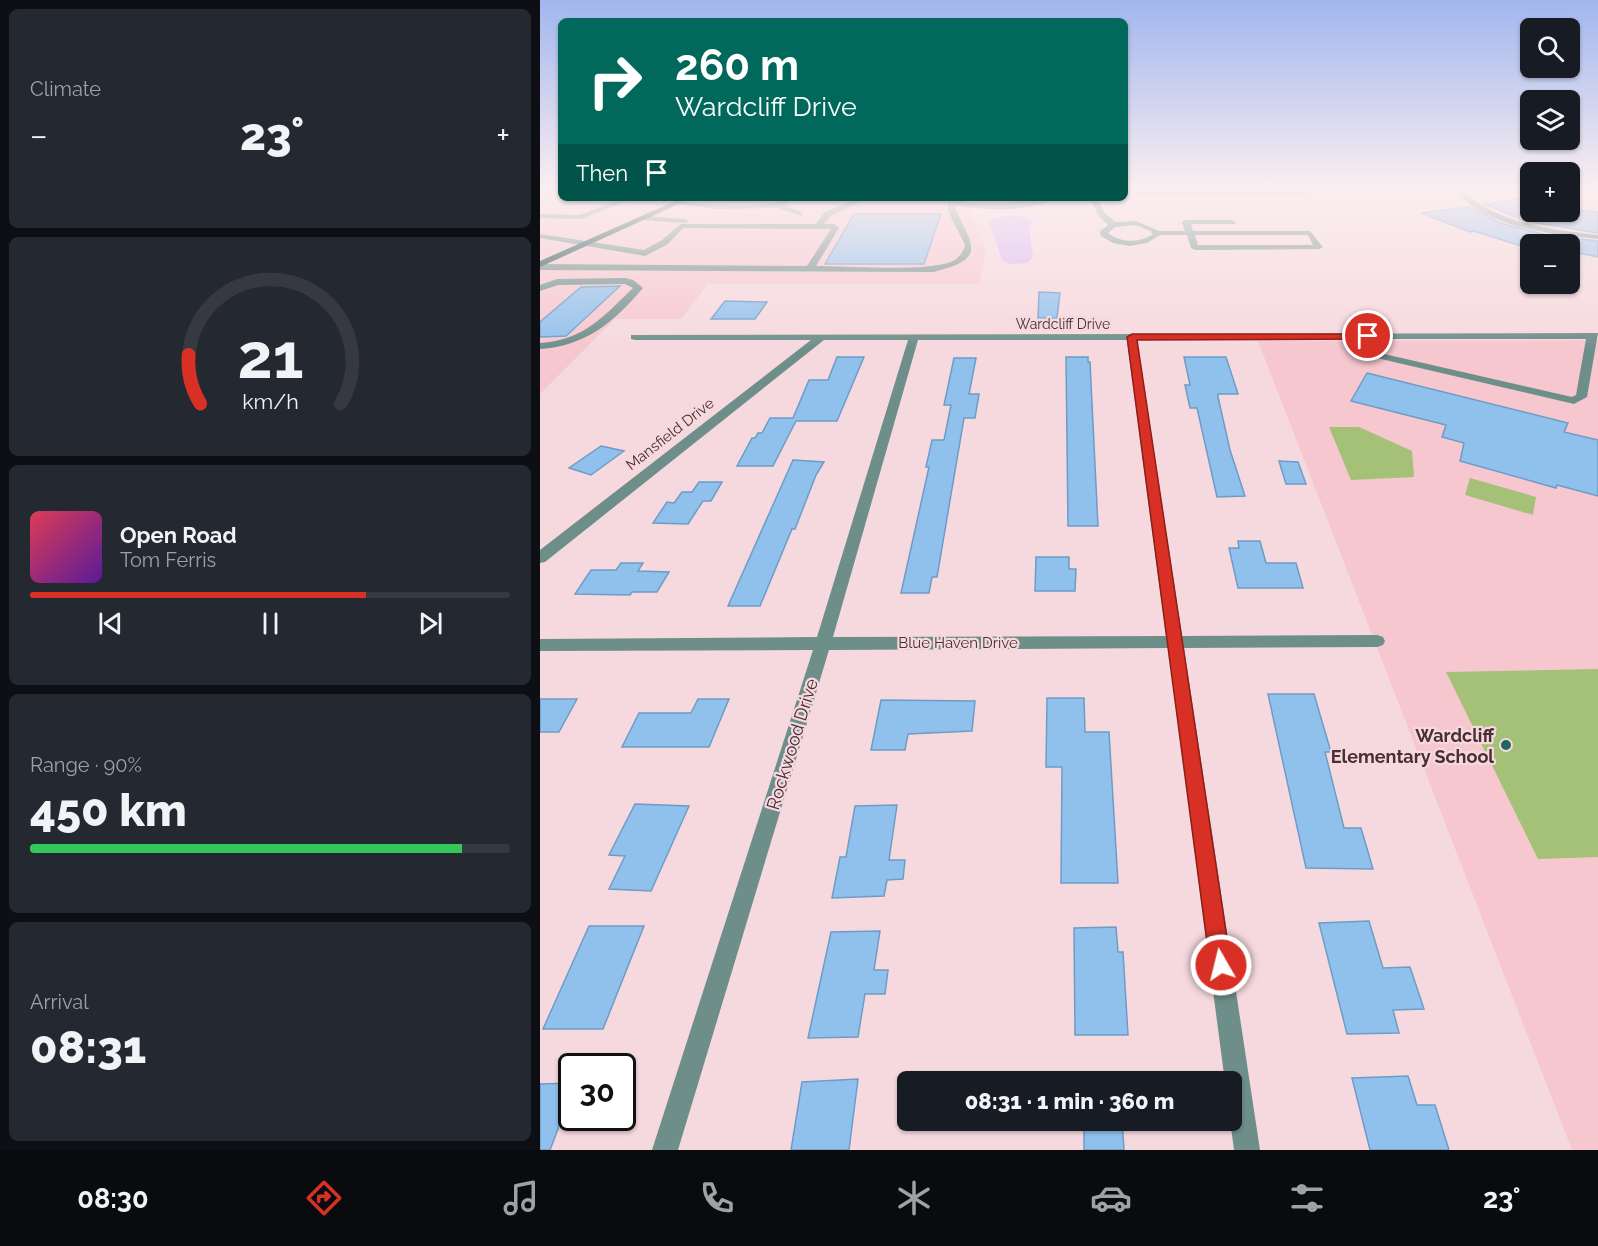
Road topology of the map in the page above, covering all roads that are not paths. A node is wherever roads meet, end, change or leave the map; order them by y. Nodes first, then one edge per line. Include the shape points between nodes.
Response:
1 (577, 243) edge
2 (587, 243) edge
3 (664, 243) edge
4 (826, 243) edge
5 (968, 243) edge
6 (1193, 243) edge
7 (1316, 243) edge
8 (584, 244) junction
9 (645, 253) junction
10 (540, 265) edge
11 (637, 269) junction
12 (810, 269) junction
13 (540, 288) edge
14 (1346, 336) junction
15 (1595, 336) edge
16 (635, 337) dead end
17 (914, 337) junction
18 (1132, 337) junction
19 (820, 338) junction
20 (540, 346) edge
21 (540, 558) edge
22 (1377, 641) dead end
23 (1176, 642) junction
24 (823, 643) junction
25 (540, 645) edge
26 (665, 1150) edge
27 (1247, 1150) edge

1 - 8 street
2 - 8 main road
3 - 9 street
4 - 12 street
5 - 12 street via 968,252 956,263 934,269
6 - 7 street via 1195,248 1319,247
8 - 9 street
8 - 10 main road
9 - 11 street
10 - 11 street
11 - 12 street
13 - 20 street via 557,282 625,281 638,288 587,337 559,346
14 - 15 street, Wardcliff Drive
14 - 15 street via 1368,353 1574,401 1581,397
14 - 18 street, Wardcliff Drive
16 - 19 street, Wardcliff Drive
17 - 18 street, Wardcliff Drive
17 - 19 street, Wardcliff Drive
17 - 24 street, Rockwood Drive
18 - 23 street
19 - 21 street, Mansfield Drive
22 - 23 street, Blue Haven Drive
23 - 24 street, Blue Haven Drive
23 - 27 street
24 - 25 street, Blue Haven Drive
24 - 26 street, Rockwood Drive

